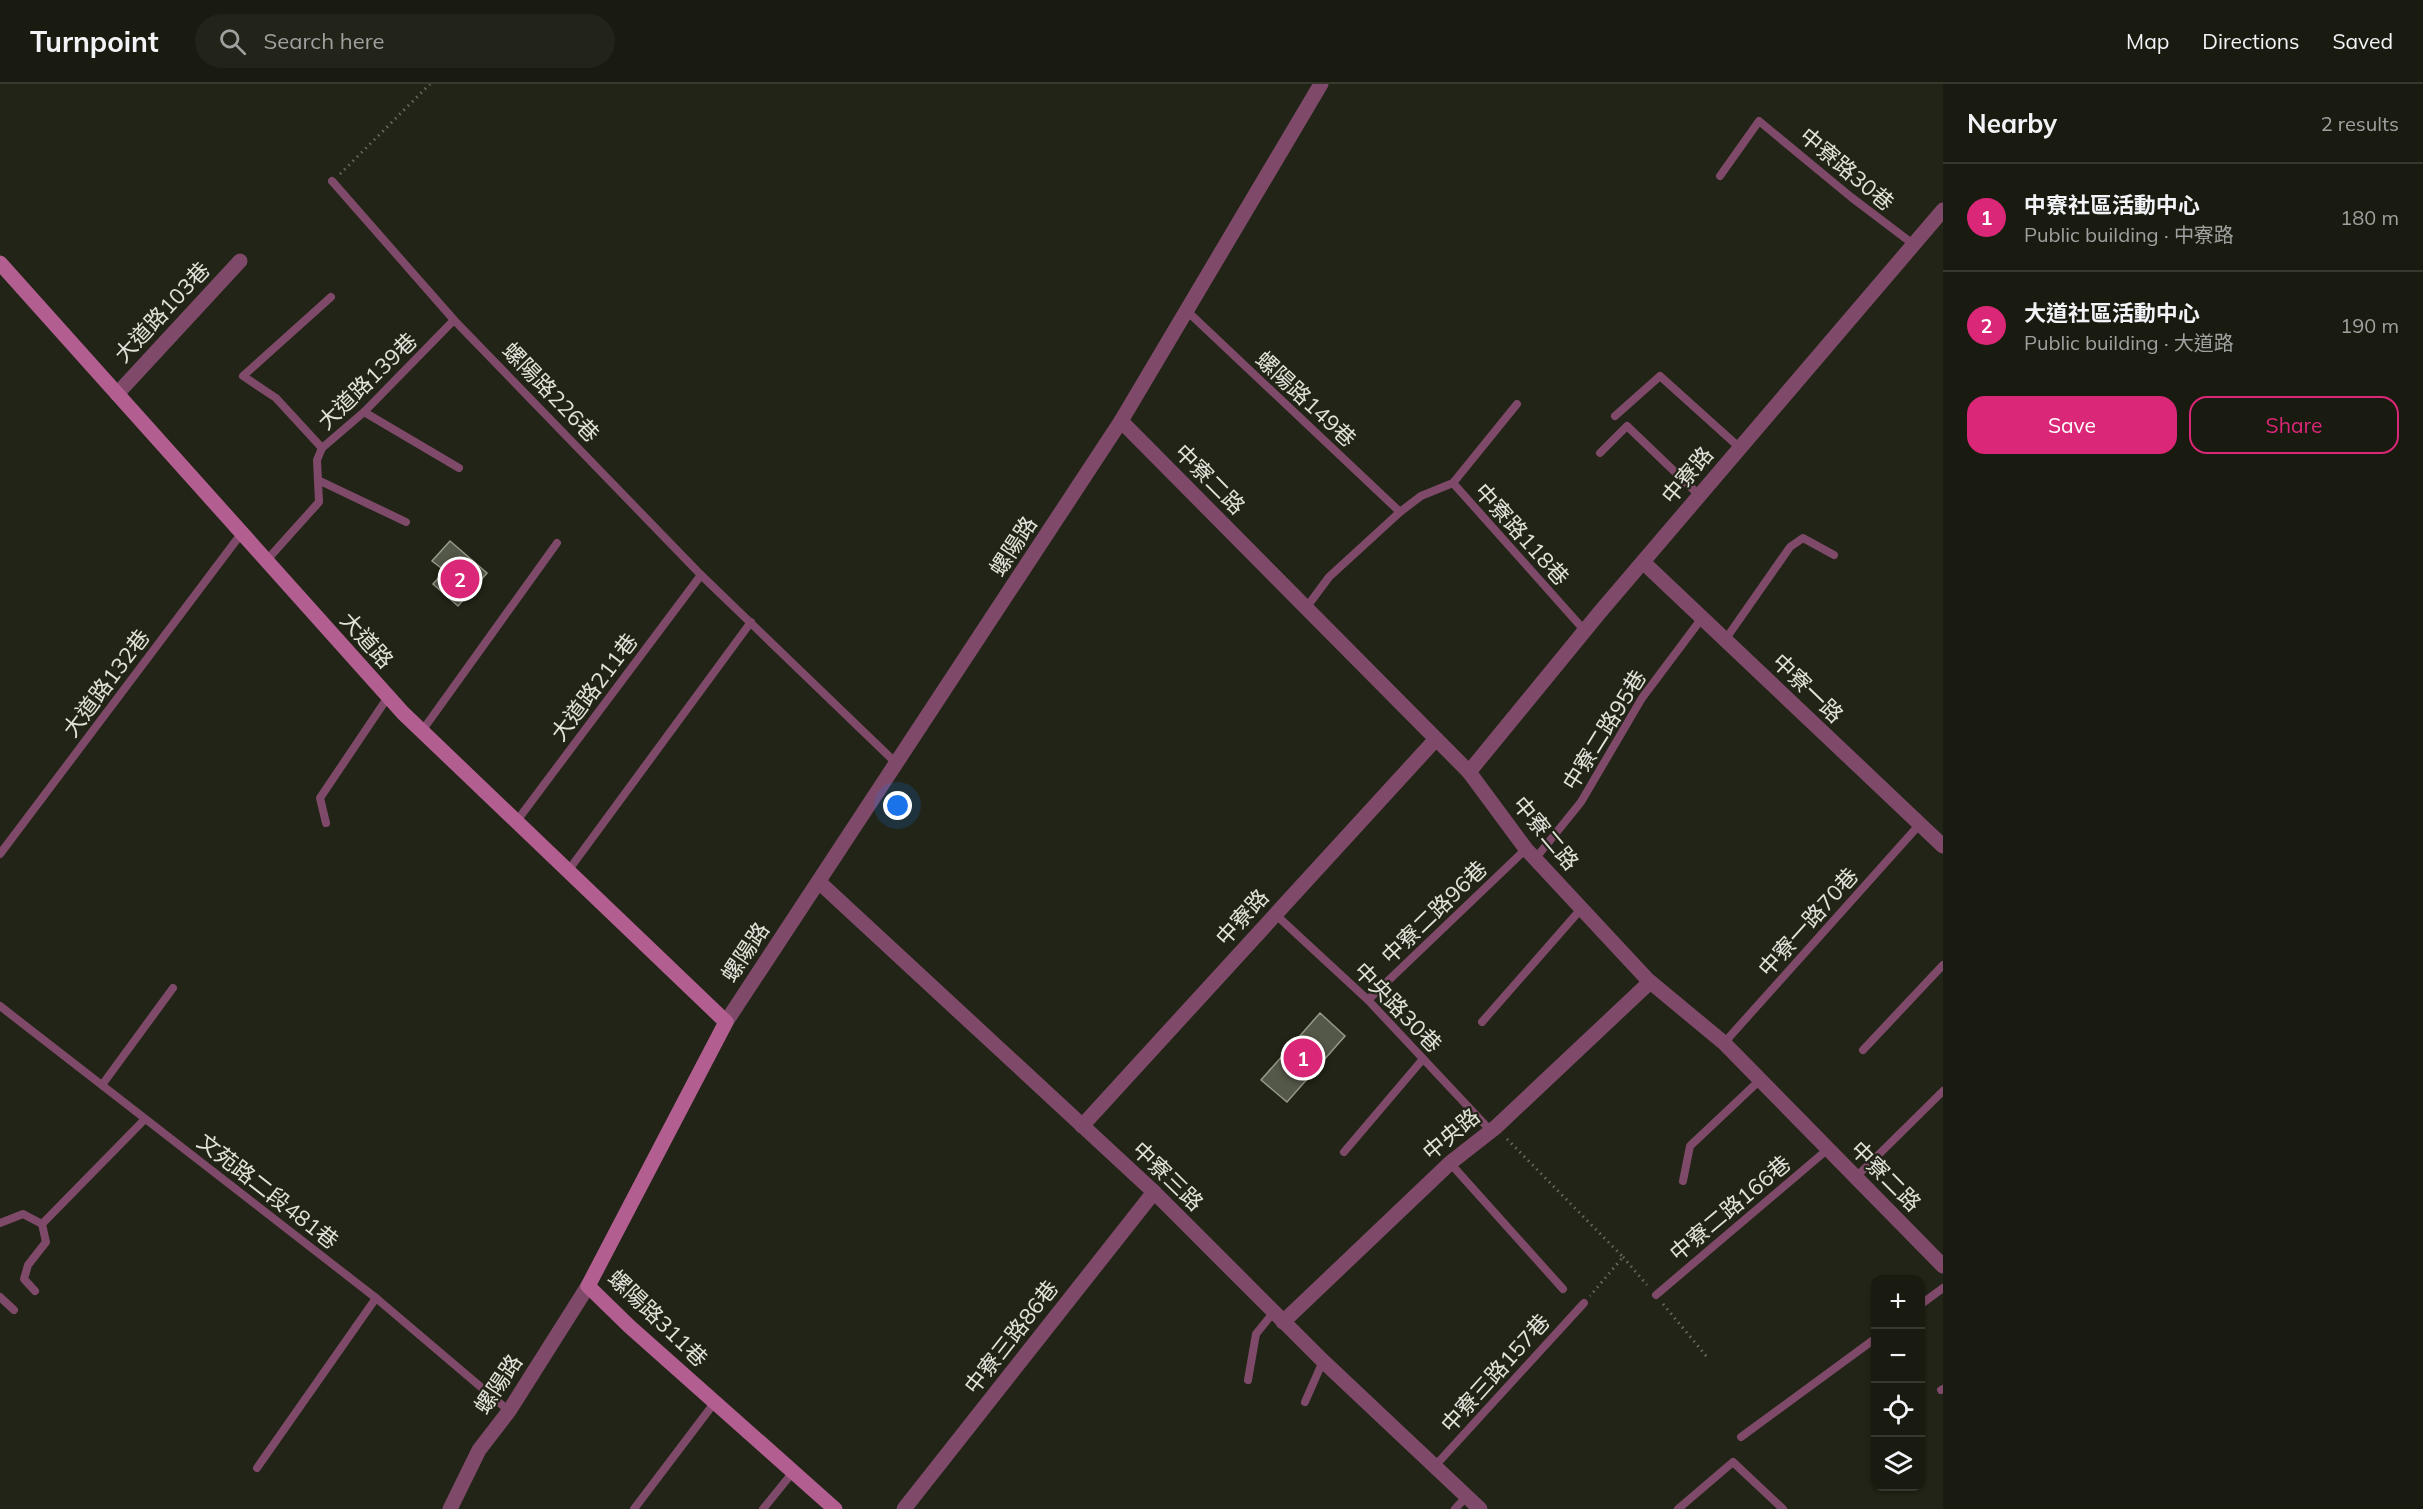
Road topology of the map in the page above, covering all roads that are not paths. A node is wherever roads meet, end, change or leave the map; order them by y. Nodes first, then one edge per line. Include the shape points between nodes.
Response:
1 (1321, 84) edge
2 (1720, 176) dead end
3 (332, 182) road end
4 (1943, 210) edge
5 (1913, 244) junction
6 (240, 261) dead end
7 (0, 263) edge
8 (331, 297) dead end
9 (1187, 311) junction
10 (454, 320) junction
11 (117, 394) junction
12 (1516, 404) dead end
13 (364, 412) junction
14 (1615, 416) dead end
15 (1121, 421) junction
16 (322, 448) junction
17 (1740, 448) junction
18 (1600, 453) dead end
19 (459, 468) dead end
20 (318, 480) junction
21 (1453, 483) junction
22 (1699, 495) junction
23 (1400, 512) junction
24 (406, 522) dead end
25 (241, 534) junction
26 (557, 543) dead end
27 (1834, 555) dead end
28 (266, 561) junction
29 (1643, 562) junction
30 (701, 575) junction
31 (1306, 609) junction
32 (1702, 618) junction
33 (751, 622) junction
34 (1585, 631) junction
35 (1725, 640) junction
36 (388, 697) junction
37 (422, 731) junction
38 (1436, 739) junction
39 (897, 764) junction
40 (1469, 772) junction
41 (516, 822) junction
42 (326, 823) dead end
43 (1920, 824) junction
44 (1943, 846) edge
45 (0, 854) edge
46 (1530, 854) junction
47 (568, 871) junction
48 (819, 882) junction
49 (1581, 909) junction
50 (1275, 914) junction
51 (1943, 965) edge
52 (1650, 982) junction
53 (173, 988) dead end
54 (1368, 1000) junction
55 (0, 1006) edge
56 (726, 1022) junction
57 (1482, 1022) dead end
58 (1724, 1043) junction
59 (1863, 1050) dead end
60 (1424, 1059) junction
61 (1760, 1080) junction
62 (102, 1085) junction
63 (1943, 1091) edge
64 (145, 1119) junction
65 (1082, 1126) junction
66 (1493, 1128) junction
67 (1828, 1149) junction
68 (1344, 1152) dead end
69 (1450, 1163) junction
70 (1855, 1178) junction
71 (1683, 1181) dead end
72 (1154, 1192) junction
73 (0, 1223) edge
74 (42, 1224) junction
75 (1942, 1261) edge
76 (588, 1286) junction
77 (1943, 1288) edge
78 (1563, 1289) dead end
79 (35, 1291) dead end
80 (1656, 1295) road end
81 (0, 1297) edge
82 (376, 1298) junction
83 (1925, 1301) edge
84 (1584, 1303) road end
85 (14, 1310) dead end
86 (1278, 1317) junction
87 (1871, 1341) edge
88 (1323, 1361) junction
89 (1248, 1380) dead end
90 (715, 1402) junction
91 (1305, 1402) dead end
92 (509, 1411) junction
93 (1741, 1437) dead end
94 (1434, 1467) junction
95 (257, 1468) dead end
96 (793, 1472) junction
97 (1466, 1497) junction
98 (450, 1509) edge
99 (634, 1509) edge
100 (763, 1509) edge
101 (835, 1509) edge
102 (904, 1509) edge
103 (1455, 1509) edge
104 (1480, 1509) edge
105 (1678, 1509) edge
106 (1783, 1509) edge

1 - 9 street, 螺陽路
2 - 5 lane, 中寮路30巷 via 1759,121
3 - 10 lane, 螺陽路226巷
4 - 5 street, 中寮路
5 - 17 street, 中寮路
6 - 11 street, 大道路103巷
7 - 11 street, 大道路
8 - 16 lane via 243,376 276,398
9 - 15 street, 螺陽路
9 - 23 lane, 螺陽路149巷
10 - 13 lane, 大道路139巷
10 - 30 lane, 螺陽路226巷
11 - 25 street, 大道路
12 - 21 lane, 中寮路118巷
13 - 16 lane, 大道路139巷
13 - 19 lane
14 - 17 lane via 1660,376
15 - 31 street, 中寮二路
15 - 39 street, 螺陽路
16 - 20 lane, 大道路139巷 via 316,460
17 - 22 street, 中寮路
18 - 22 lane via 1627,426
20 - 24 lane
20 - 28 lane, 大道路139巷 via 319,502
21 - 23 lane via 1421,496
21 - 34 lane, 中寮路118巷
22 - 29 street, 中寮路
23 - 31 lane via 1329,577
25 - 28 street, 大道路
25 - 45 lane, 大道路132巷
26 - 37 lane
27 - 35 lane via 1803,538 1790,548
28 - 36 street, 大道路
29 - 32 street, 中寮一路
29 - 34 street, 中寮路
30 - 33 lane, 螺陽路226巷
30 - 41 lane, 大道路211巷
31 - 38 street, 中寮二路
32 - 35 street, 中寮一路
32 - 46 lane, 中寮二路95巷 via 1642,698 1581,802
33 - 39 lane, 螺陽路226巷
33 - 47 lane
34 - 40 street, 中寮路
35 - 43 street, 中寮一路
36 - 37 street, 大道路
36 - 42 lane via 320,798
37 - 41 street, 大道路
38 - 40 street, 中寮二路
38 - 50 street, 中寮路
39 - 48 street, 螺陽路
40 - 46 street, 中寮二路
41 - 47 street, 大道路
43 - 44 street, 中寮一路
43 - 58 lane, 中寮一路70巷
46 - 49 street, 中寮二路
46 - 54 lane, 中寮二路96巷
47 - 56 street, 大道路
48 - 56 street, 螺陽路
48 - 65 street, 中寮三路
49 - 52 street, 中寮二路
49 - 57 lane
50 - 54 lane, 中央路30巷
50 - 65 street, 中寮路
51 - 59 lane
52 - 58 street, 中寮二路
52 - 66 street, 中央路
53 - 62 lane
54 - 60 lane, 中央路30巷
55 - 62 lane, 文苑路二段481巷
56 - 76 street, 螺陽路311巷
58 - 61 street, 中寮二路
60 - 66 lane, 中央路30巷
60 - 68 lane
61 - 67 street, 中寮二路
61 - 71 lane via 1690,1146
62 - 64 lane, 文苑路二段481巷
63 - 70 lane
64 - 74 lane
64 - 82 lane, 文苑路二段481巷
65 - 72 street, 中寮三路
66 - 69 street, 中央路
67 - 70 street, 中寮二路
67 - 80 lane, 中寮二路166巷
69 - 78 lane
69 - 86 street, 中央路
70 - 75 street, 中寮二路
72 - 86 street, 中寮三路
72 - 102 street, 中寮三路86巷
73 - 74 lane via 23,1214
74 - 79 lane via 46,1242 28,1265 24,1279
76 - 90 street, 螺陽路311巷
76 - 92 street, 螺陽路
77 - 83 lane
81 - 85 lane
82 - 92 lane, 文苑路二段481巷
82 - 95 lane
84 - 94 lane, 中寮三路157巷
86 - 88 street, 中寮三路
86 - 89 lane via 1256,1334
87 - 93 lane
88 - 91 lane
88 - 94 street, 中寮三路
90 - 96 street, 螺陽路311巷
90 - 99 lane
92 - 98 street, 螺陽路 via 479,1450
94 - 97 street, 中寮三路
96 - 100 lane
96 - 101 street, 螺陽路311巷
97 - 103 lane
97 - 104 street, 中寮三路
105 - 106 lane via 1733,1462

